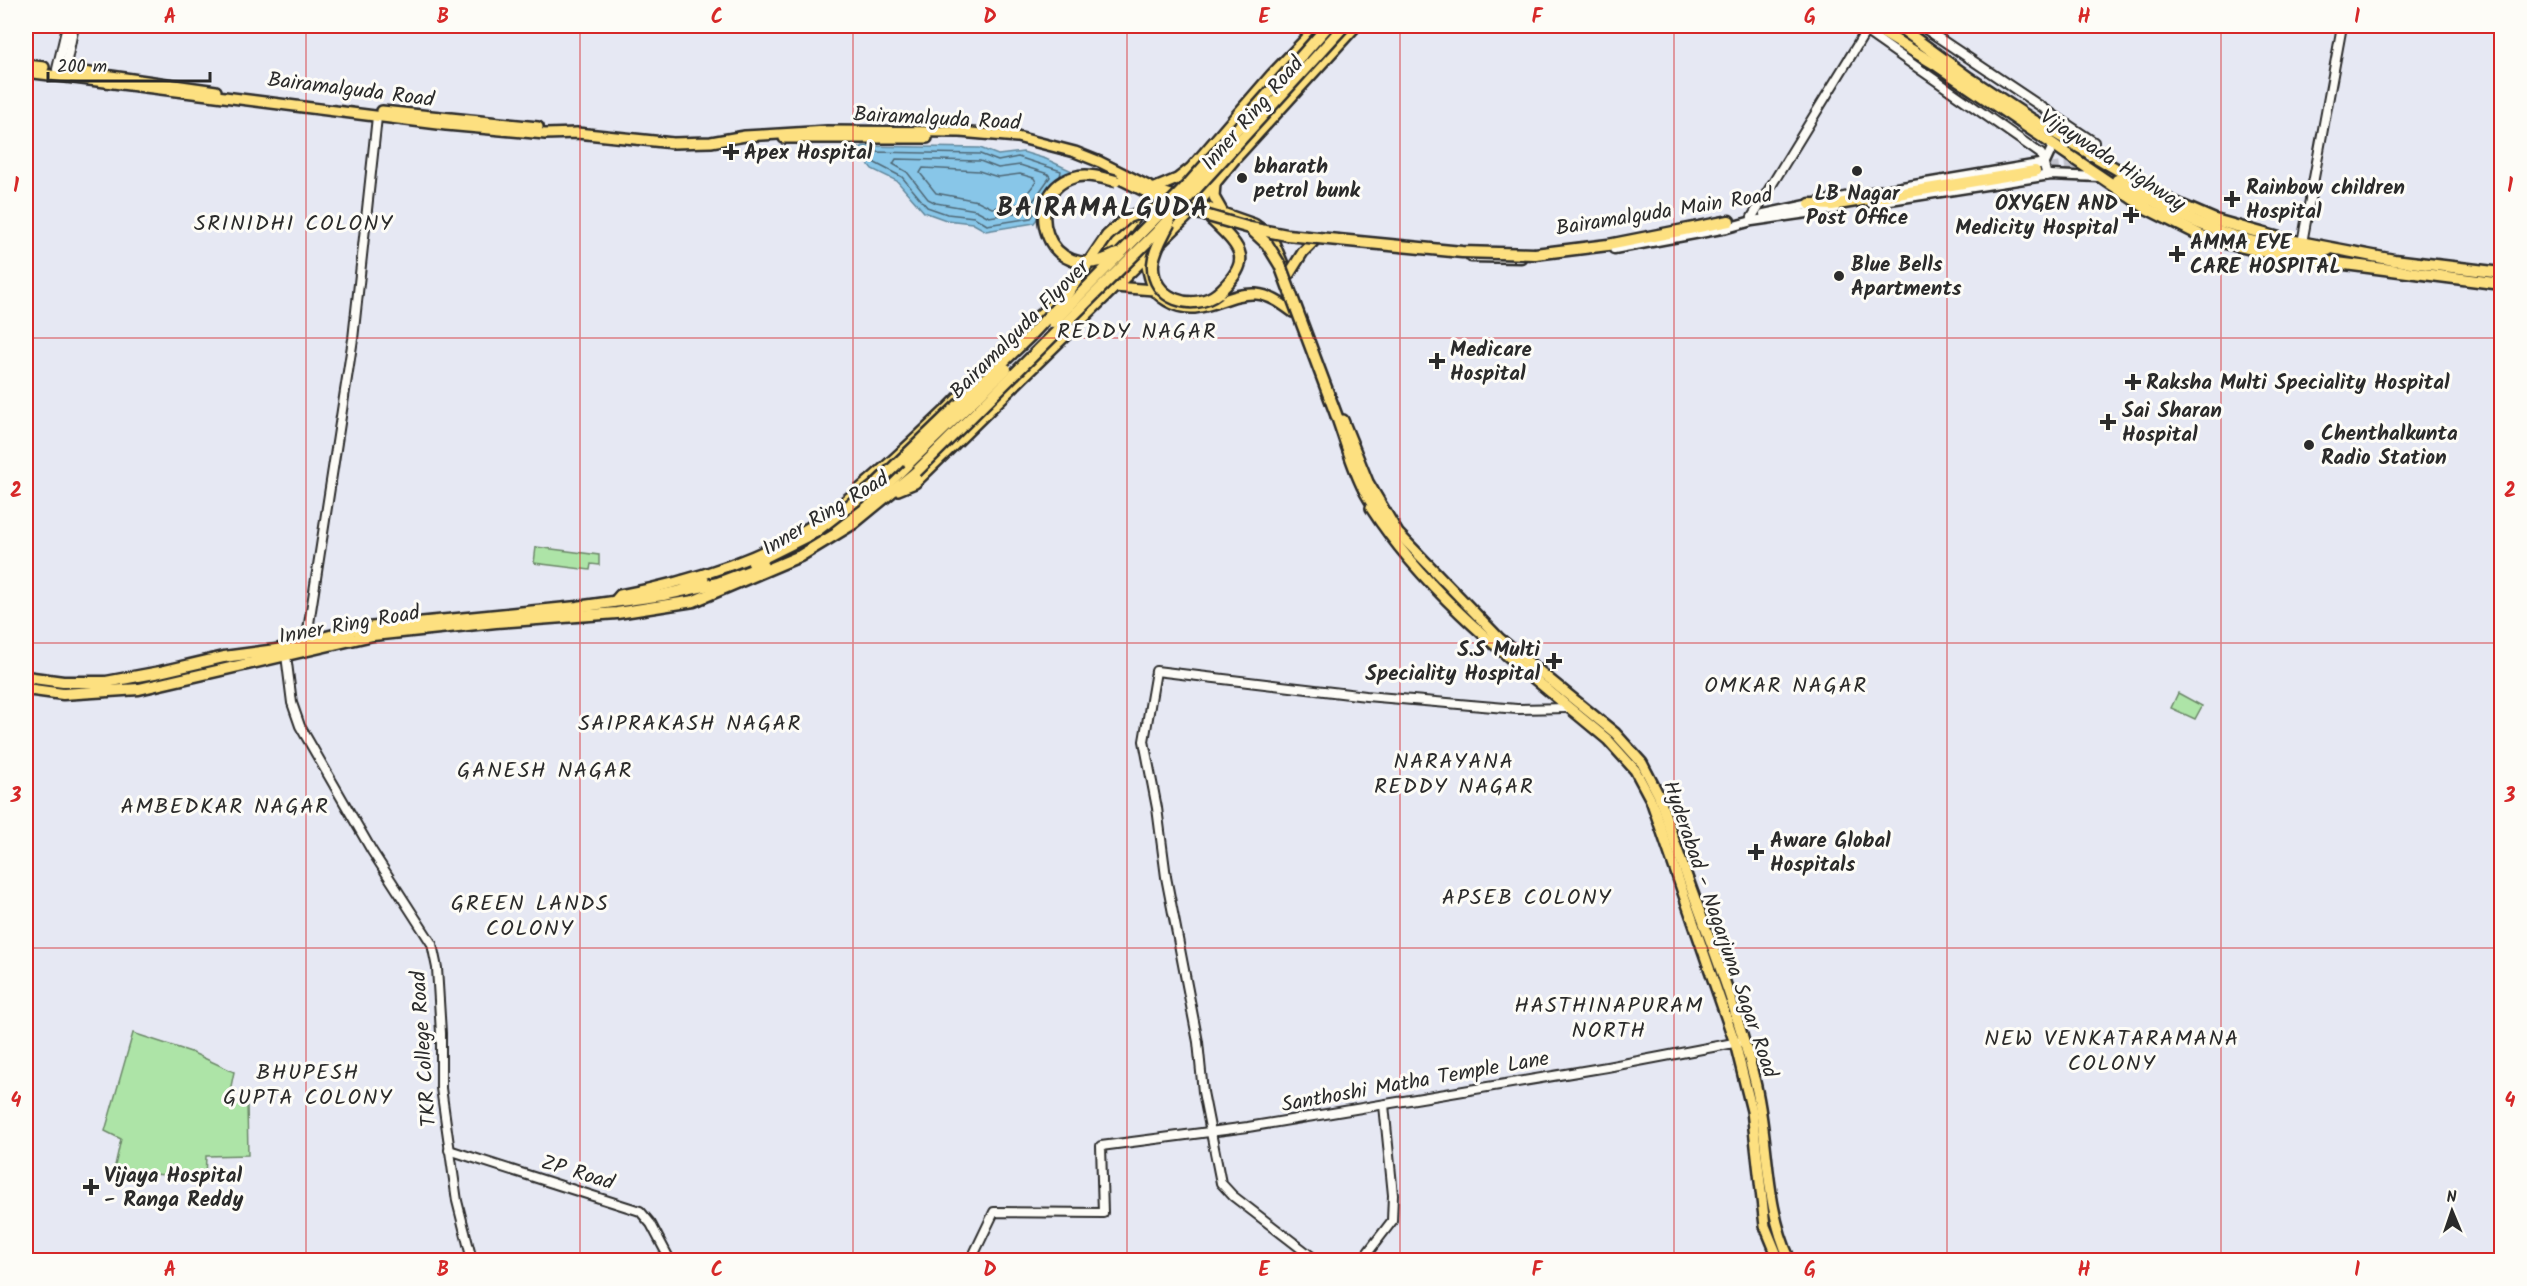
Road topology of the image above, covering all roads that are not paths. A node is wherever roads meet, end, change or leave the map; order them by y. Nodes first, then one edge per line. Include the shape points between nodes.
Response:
1 (67, 26) edge
2 (74, 26) edge
3 (1318, 26) edge
4 (1328, 26) edge
5 (1344, 26) edge
6 (1356, 26) edge
7 (1858, 26) edge
8 (1898, 26) edge
9 (1921, 26) edge
10 (2342, 26) edge
11 (1869, 27) edge
12 (26, 65) edge
13 (61, 69) junction
14 (26, 72) edge
15 (377, 117) junction
16 (566, 133) junction
17 (2053, 146) junction
18 (1052, 149) junction
19 (2086, 153) junction
20 (2045, 163) junction
21 (1193, 166) junction
22 (2035, 171) tunnel mouth
23 (2047, 176) junction
24 (2105, 177) junction
25 (1121, 181) junction
26 (1215, 185) junction
27 (1153, 192) junction
28 (1810, 204) junction
29 (1197, 206) junction
30 (1222, 211) junction
31 (1175, 213) junction
32 (1190, 214) junction
33 (1752, 217) junction
34 (1211, 219) junction
35 (1729, 221) junction
36 (1131, 222) junction
37 (1261, 233) junction
38 (1315, 240) junction
39 (2302, 243) junction
40 (1128, 248) junction
41 (2334, 249) junction
42 (1468, 253) junction
43 (1145, 258) junction
44 (2434, 270) junction
45 (2502, 273) edge
46 (1288, 276) junction
47 (2502, 284) edge
48 (1114, 287) junction
49 (1154, 290) junction
50 (1065, 296) junction
51 (1293, 312) junction
52 (1085, 317) junction
53 (913, 468) junction
54 (871, 478) junction
55 (884, 492) junction
56 (1392, 525) junction
57 (685, 586) junction
58 (516, 617) junction
59 (306, 642) junction
60 (286, 655) junction
61 (26, 677) edge
62 (26, 689) edge
63 (1568, 708) junction
64 (1739, 1042) junction
65 (1384, 1105) junction
66 (1212, 1132) junction
67 (449, 1150) junction
68 (472, 1260) edge
69 (670, 1260) edge
70 (971, 1260) edge
71 (1316, 1260) edge
72 (1362, 1260) edge
73 (1779, 1260) edge
74 (1790, 1260) edge

1 - 13 street
2 - 13 street
3 - 21 main road
4 - 40 highway, Bairamalguda Flyover, bridge
5 - 31 highway, Bairamalguda Flyover, bridge
6 - 26 main road, Inner Ring Road
7 - 11 street
8 - 19 highway, Vijaywada Highway via 1988,92
9 - 19 street via 2094,142
10 - 39 street
11 - 17 highway, Vijaywada Highway via 1938,66
11 - 20 street via 2041,154
11 - 33 street
12 - 13 main road, Bairamalguda Road
13 - 16 main road, Bairamalguda Road
14 - 15 main road, Bairamalguda Road
15 - 16 main road, Bairamalguda Road
15 - 59 street via 357,314
16 - 18 main road, Bairamalguda Road via 673,143 880,135 988,138
17 - 20 main road
17 - 24 highway, Vijaywada Highway
18 - 25 main road, Bairamalguda Road via 1098,167
18 - 27 main road, Bairamalguda Road via 1100,162
19 - 39 highway, Vijaywada Highway via 2171,201 2215,220
20 - 23 street
20 - 28 main road, Bairamalguda Main Road
21 - 26 main road via 1196,178
21 - 27 main road
22 - 28 highway via 1832,205
23 - 24 main road
23 - 42 main road via 1752,221 1618,248 1535,258
24 - 41 highway via 2218,232 2306,252
24 - 44 highway, Vijaywada Highway via 2166,220 2217,242 2282,256
25 - 27 main road, Bairamalguda Road
25 - 40 highway, bridge via 1090,175 1065,181 1048,201 1044,226 1055,250 1078,262 1094,264
26 - 29 main road, Inner Ring Road
26 - 30 main road via 1214,197
27 - 29 main road, Bairamalguda Road
27 - 32 main road, Bairamalguda Road
27 - 36 main road, Inner Ring Road
28 - 33 main road, Bairamalguda Main Road
29 - 30 main road, Bairamalguda Road
29 - 32 main road, Inner Ring Road
30 - 37 main road, Bairamalguda Road
31 - 34 highway, bridge via 1155,256 1154,270 1157,283 1170,297 1188,303 1207,300 1237,272 1236,243
31 - 53 highway, Bairamalguda Flyover, bridge
32 - 34 main road, Bairamalguda Main Road
32 - 43 main road, Inner Ring Road
33 - 35 main road, Bairamalguda Main Road
34 - 37 main road, Bairamalguda Main Road
35 - 37 highway, bridge via 1608,245 1535,254 1462,252
35 - 42 main road, Bairamalguda Main Road via 1577,245
36 - 43 main road
36 - 50 main road, Inner Ring Road
37 - 38 main road
37 - 42 main road, Bairamalguda Main Road via 1342,235
37 - 46 main road, Hyderabad - Nagarjuna Sagar Road
37 - 51 main road, Hyderabad - Nagarjuna Sagar Road
37 - 56 highway, bridge via 1280,265 1365,489 1377,511
37 - 57 highway, bridge via 1169,207 1128,218 1107,236 1061,303 1030,336 873,488 815,532 762,559
38 - 42 main road
38 - 46 main road
39 - 41 highway, Vijaywada Highway
40 - 53 highway, Bairamalguda Flyover, bridge
41 - 44 highway, Vijaywada Highway
43 - 48 main road, Inner Ring Road
43 - 49 main road
44 - 45 highway, Vijaywada Highway
44 - 47 highway, Vijaywada Highway
46 - 56 main road, Hyderabad - Nagarjuna Sagar Road via 1364,472
48 - 49 main road
48 - 52 main road, Inner Ring Road
49 - 51 main road via 1184,309 1256,294
50 - 52 main road
50 - 54 main road, Inner Ring Road via 1044,309 949,407
51 - 63 main road, Hyderabad - Nagarjuna Sagar Road via 1364,496 1382,526 1410,561 1494,646
52 - 55 main road, Inner Ring Road via 915,483
53 - 55 highway, Bairamalguda Flyover
54 - 55 highway
54 - 57 main road, Inner Ring Road via 829,514 774,546
55 - 57 highway, Bairamalguda Flyover via 844,522 782,557 718,583
55 - 58 highway, Inner Ring Road via 854,523 800,556 694,602 617,613
56 - 64 main road, Hyderabad - Nagarjuna Sagar Road via 1500,639 1615,733 1642,764 1659,796
57 - 58 highway, Inner Ring Road
58 - 59 highway, Inner Ring Road via 357,629
58 - 60 highway, Inner Ring Road via 373,636
59 - 61 highway, Inner Ring Road via 106,682
60 - 62 highway, Inner Ring Road via 139,689 63,694
60 - 67 street, TKR College Road via 292,702 300,726 372,851 432,944 437,968 441,1088
63 - 64 main road, Hyderabad - Nagarjuna Sagar Road via 1613,745 1641,780
63 - 66 street via 1517,709 1366,696 1156,671 1144,741
64 - 65 street, Santhoshi Matha Temple Lane
64 - 73 main road, Hyderabad - Nagarjuna Sagar Road via 1765,1226
64 - 74 main road, Hyderabad - Nagarjuna Sagar Road via 1761,1110 1775,1223
65 - 66 street, Santhoshi Matha Temple Lane
65 - 72 street via 1392,1221
66 - 70 street, Santhoshi Matha Temple Lane via 1101,1146 1103,1213 994,1212
66 - 71 street via 1221,1183
67 - 68 street, TKR College Road
67 - 69 street, ZP Road via 640,1211

